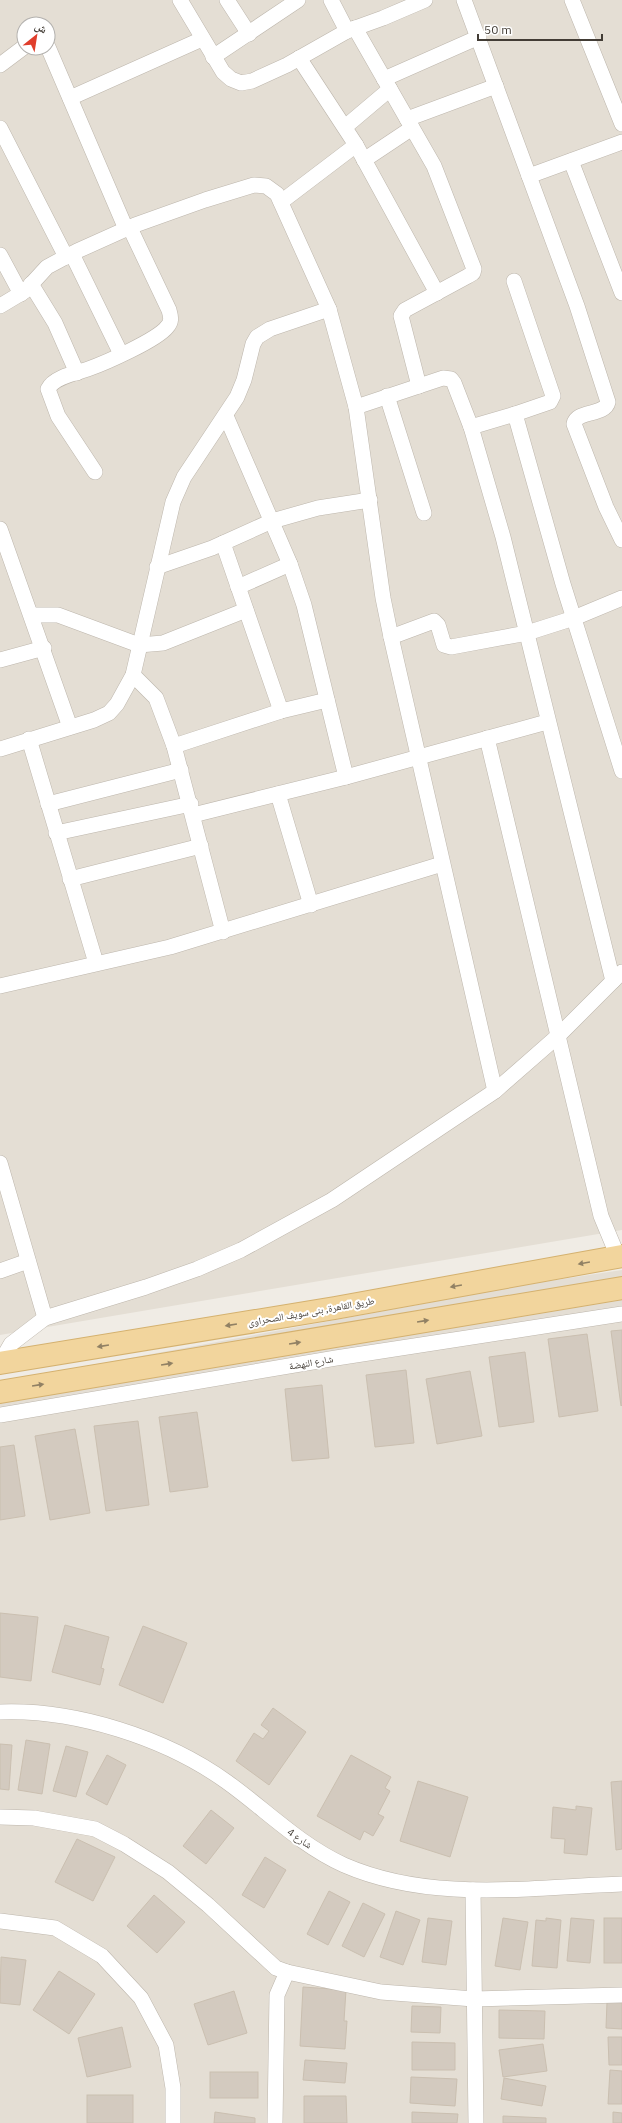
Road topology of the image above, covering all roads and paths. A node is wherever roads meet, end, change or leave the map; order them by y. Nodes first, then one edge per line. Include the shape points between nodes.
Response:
1 (180, 0) edge
2 (227, 0) edge
3 (298, 0) edge
4 (330, 0) edge
5 (425, 0) edge
6 (464, 0) edge
7 (572, 0) edge
8 (405, 4) edge
9 (351, 30) junction
10 (249, 34) junction
11 (479, 38) junction
12 (202, 39) junction
13 (16, 53) edge
14 (52, 56) edge
15 (213, 57) junction
16 (299, 58) junction
17 (0, 65) edge
18 (387, 84) junction
19 (496, 86) junction
20 (70, 98) junction
21 (410, 124) junction
22 (622, 124) edge
23 (345, 127) junction
24 (0, 129) edge
25 (622, 142) edge
26 (356, 145) junction
27 (364, 160) junction
28 (571, 161) junction
29 (529, 176) junction
30 (281, 202) junction
31 (128, 228) junction
32 (69, 255) junction
33 (0, 256) edge
34 (514, 281) dead end
35 (26, 289) junction
36 (437, 293) junction
37 (622, 293) edge
38 (0, 306) edge
39 (329, 309) junction
40 (121, 354) junction
41 (77, 373) junction
42 (419, 386) junction
43 (387, 396) junction
44 (356, 407) junction
45 (515, 414) junction
46 (226, 416) junction
47 (471, 426) junction
48 (95, 472) dead end
49 (370, 500) junction
50 (424, 513) dead end
51 (272, 522) junction
52 (0, 529) edge
53 (622, 540) edge
54 (223, 543) junction
55 (290, 564) junction
56 (157, 567) junction
57 (238, 587) junction
58 (622, 598) edge
59 (246, 610) junction
60 (31, 615) junction
61 (574, 618) junction
62 (527, 633) junction
63 (391, 637) junction
64 (139, 645) junction
65 (44, 648) junction
66 (0, 660) edge
67 (133, 675) junction
68 (327, 700) junction
69 (281, 711) junction
70 (547, 722) junction
71 (70, 726) junction
72 (487, 738) junction
73 (29, 739) junction
74 (174, 746) junction
75 (0, 749) edge
76 (417, 756) junction
77 (181, 770) junction
78 (622, 771) edge
79 (346, 777) junction
80 (278, 794) junction
81 (48, 804) junction
82 (192, 810) junction
83 (56, 833) junction
84 (201, 846) junction
85 (442, 864) junction
86 (70, 879) junction
87 (311, 905) junction
88 (223, 932) junction
89 (96, 963) junction
90 (618, 976) edge
91 (0, 986) edge
92 (559, 1035) junction
93 (495, 1091) junction
94 (0, 1163) edge
95 (620, 1257) edge
96 (28, 1261) junction
97 (0, 1271) edge
98 (622, 1288) edge
99 (622, 1314) edge
100 (45, 1318) junction
101 (0, 1363) edge
102 (0, 1392) edge
103 (0, 1415) edge
104 (0, 1712) edge
105 (0, 1817) edge
106 (622, 1884) edge
107 (473, 1890) junction
108 (0, 1921) edge
109 (287, 1972) junction
110 (622, 1994) edge
111 (474, 1999) junction
112 (173, 2123) edge
113 (275, 2123) edge
114 (476, 2123) edge

1 - 12 street
2 - 10 street
3 - 10 street
4 - 9 street
5 - 8 street
6 - 11 street
7 - 22 street
8 - 9 street
9 - 16 street
9 - 18 street
10 - 15 street
11 - 18 street
11 - 19 street
12 - 15 street
12 - 20 street
13 - 17 street
14 - 20 street
15 - 16 street via 223,72 241,83 252,81
16 - 23 street
18 - 21 street
18 - 23 street
19 - 21 street
19 - 29 street
20 - 31 street
21 - 27 street
21 - 36 street via 434,166 474,269 473,273
23 - 26 street
24 - 32 street
25 - 28 street
26 - 27 street
26 - 30 street
27 - 36 street
28 - 29 street
28 - 37 street
29 - 53 street via 577,306 608,402 604,408 577,418 574,424 606,507
30 - 31 street via 271,188 261,184 254,185
30 - 39 street
31 - 32 street
31 - 40 street via 171,318 166,329 157,336
32 - 35 street via 47,267
32 - 40 street
33 - 35 street
34 - 45 street via 553,396 550,402
35 - 38 street
35 - 41 street via 55,323
36 - 42 street via 405,310 401,316
39 - 44 street
39 - 46 street via 270,329 258,337 253,344 244,380
40 - 41 street
41 - 48 street via 51,384 48,392 64,426
42 - 43 street
42 - 47 street via 443,378 451,379
43 - 44 street
43 - 50 street
44 - 49 street
45 - 47 street
45 - 61 street
46 - 51 street
46 - 56 street via 184,477 174,502
47 - 62 street
49 - 51 street via 318,508
49 - 63 street
51 - 54 street
51 - 55 street
52 - 60 street
54 - 56 street
54 - 57 street
55 - 57 street
55 - 68 street via 312,633
56 - 64 street
57 - 59 street
58 - 61 street
59 - 64 street via 163,643
59 - 69 street
60 - 64 street via 58,615
60 - 65 street
61 - 62 street
61 - 78 street
62 - 63 street via 447,646 443,643 438,624 431,620
62 - 70 street
63 - 76 street
64 - 67 street
65 - 66 street
65 - 71 street
67 - 71 street via 120,700 109,713
67 - 74 street via 156,698
68 - 69 street
68 - 79 street
69 - 74 street
70 - 72 street
70 - 90 street
71 - 73 street
72 - 76 street
72 - 92 street
73 - 75 street
73 - 81 street
74 - 77 street
76 - 79 street
76 - 85 street
77 - 81 street
77 - 82 street
79 - 80 street
80 - 82 street
80 - 87 street
81 - 83 street
82 - 83 street
82 - 84 street
83 - 86 street
84 - 86 street
84 - 88 street
85 - 87 street
85 - 93 street
86 - 89 street
87 - 88 street
88 - 89 street via 170,947
89 - 91 street
90 - 92 street
92 - 93 street
92 - 95 street via 601,1216
93 - 100 street via 332,1200 241,1250 154,1284
94 - 96 street
95 -> 101 main road, طريق القاهرة, بنى سويف الصحراوى via 335,1308
96 - 97 street
96 - 100 street
102 -> 98 main road
99 - 103 street, شارع النهضة via 336,1358
100 - 101 street via 12,1344
104 - 107 street, شارع 4 via 69,1717 124,1731 177,1753 226,1782 306,1844 344,1865 386,1879 429,1888
105 - 109 street via 34,1818 94,1829 124,1844 168,1872 276,1968
106 - 107 street, شارع 4
107 - 111 street
108 - 112 street via 55,1928 102,1956 141,1998 166,2045 173,2088
109 - 111 street via 381,1992
109 - 113 street via 277,1995
110 - 111 street
111 - 114 street

